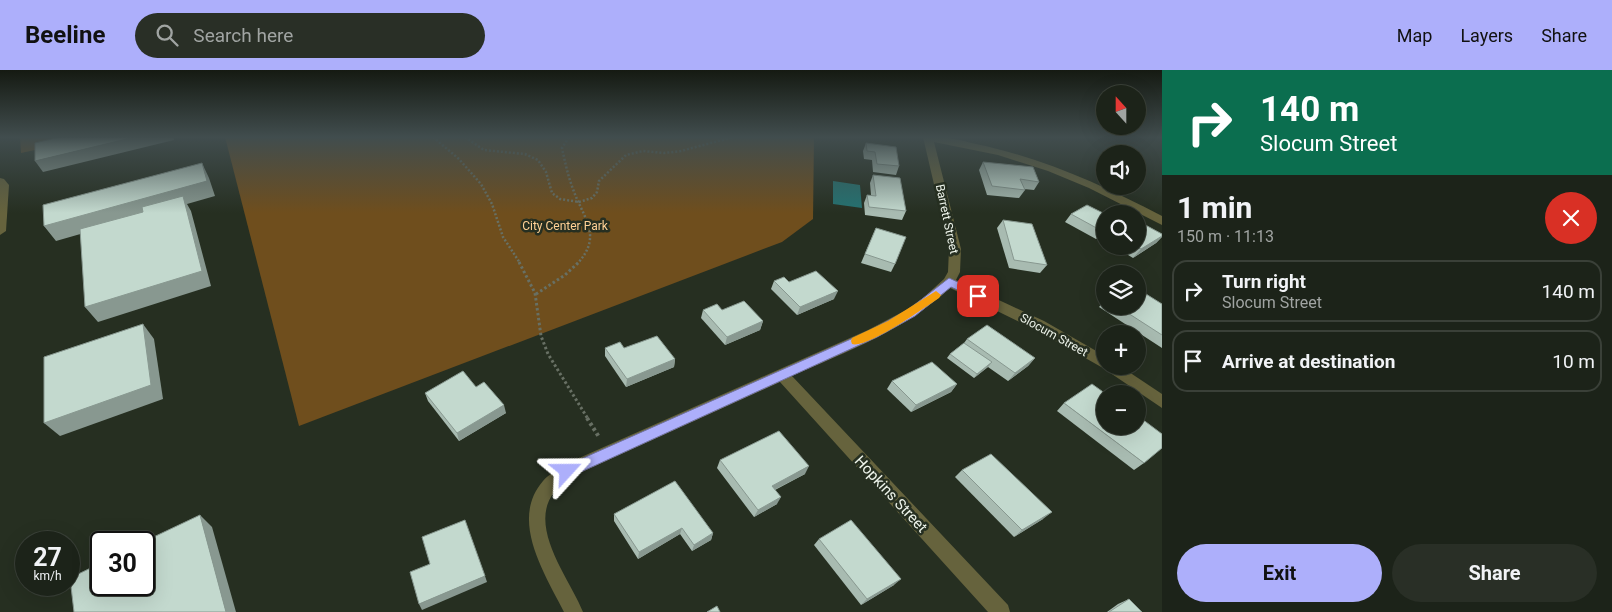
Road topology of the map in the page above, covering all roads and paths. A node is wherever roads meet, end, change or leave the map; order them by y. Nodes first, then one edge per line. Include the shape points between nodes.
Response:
1 (463, 162) edge
2 (540, 162) edge
3 (565, 162) edge
4 (618, 162) edge
5 (934, 162) edge
6 (1032, 162) edge
7 (0, 181) edge
8 (579, 202) junction
9 (1162, 221) edge
10 (0, 231) edge
11 (949, 282) junction
12 (536, 294) junction
13 (1096, 359) edge
14 (782, 375) junction
15 (1122, 375) edge
16 (1162, 402) edge
17 (599, 438) dead end
18 (574, 612) edge
19 (1001, 612) edge

1 - 12 path via 485,189 497,223
2 - 8 path via 552,193 560,199
3 - 8 path
4 - 8 path via 599,181 592,198
5 - 11 street, Barrett Street via 955,249 954,272
6 - 9 street via 1104,190
7 - 10 street via 4,185
8 - 12 path via 592,238 589,250 580,262
11 - 13 street, Slocum Street via 1038,325
11 - 14 street via 928,301 892,324
12 - 17 path via 543,342
14 - 18 street via 567,471 543,492 537,507 536,525 541,546
14 - 19 street, Hopkins Street
15 - 16 street

